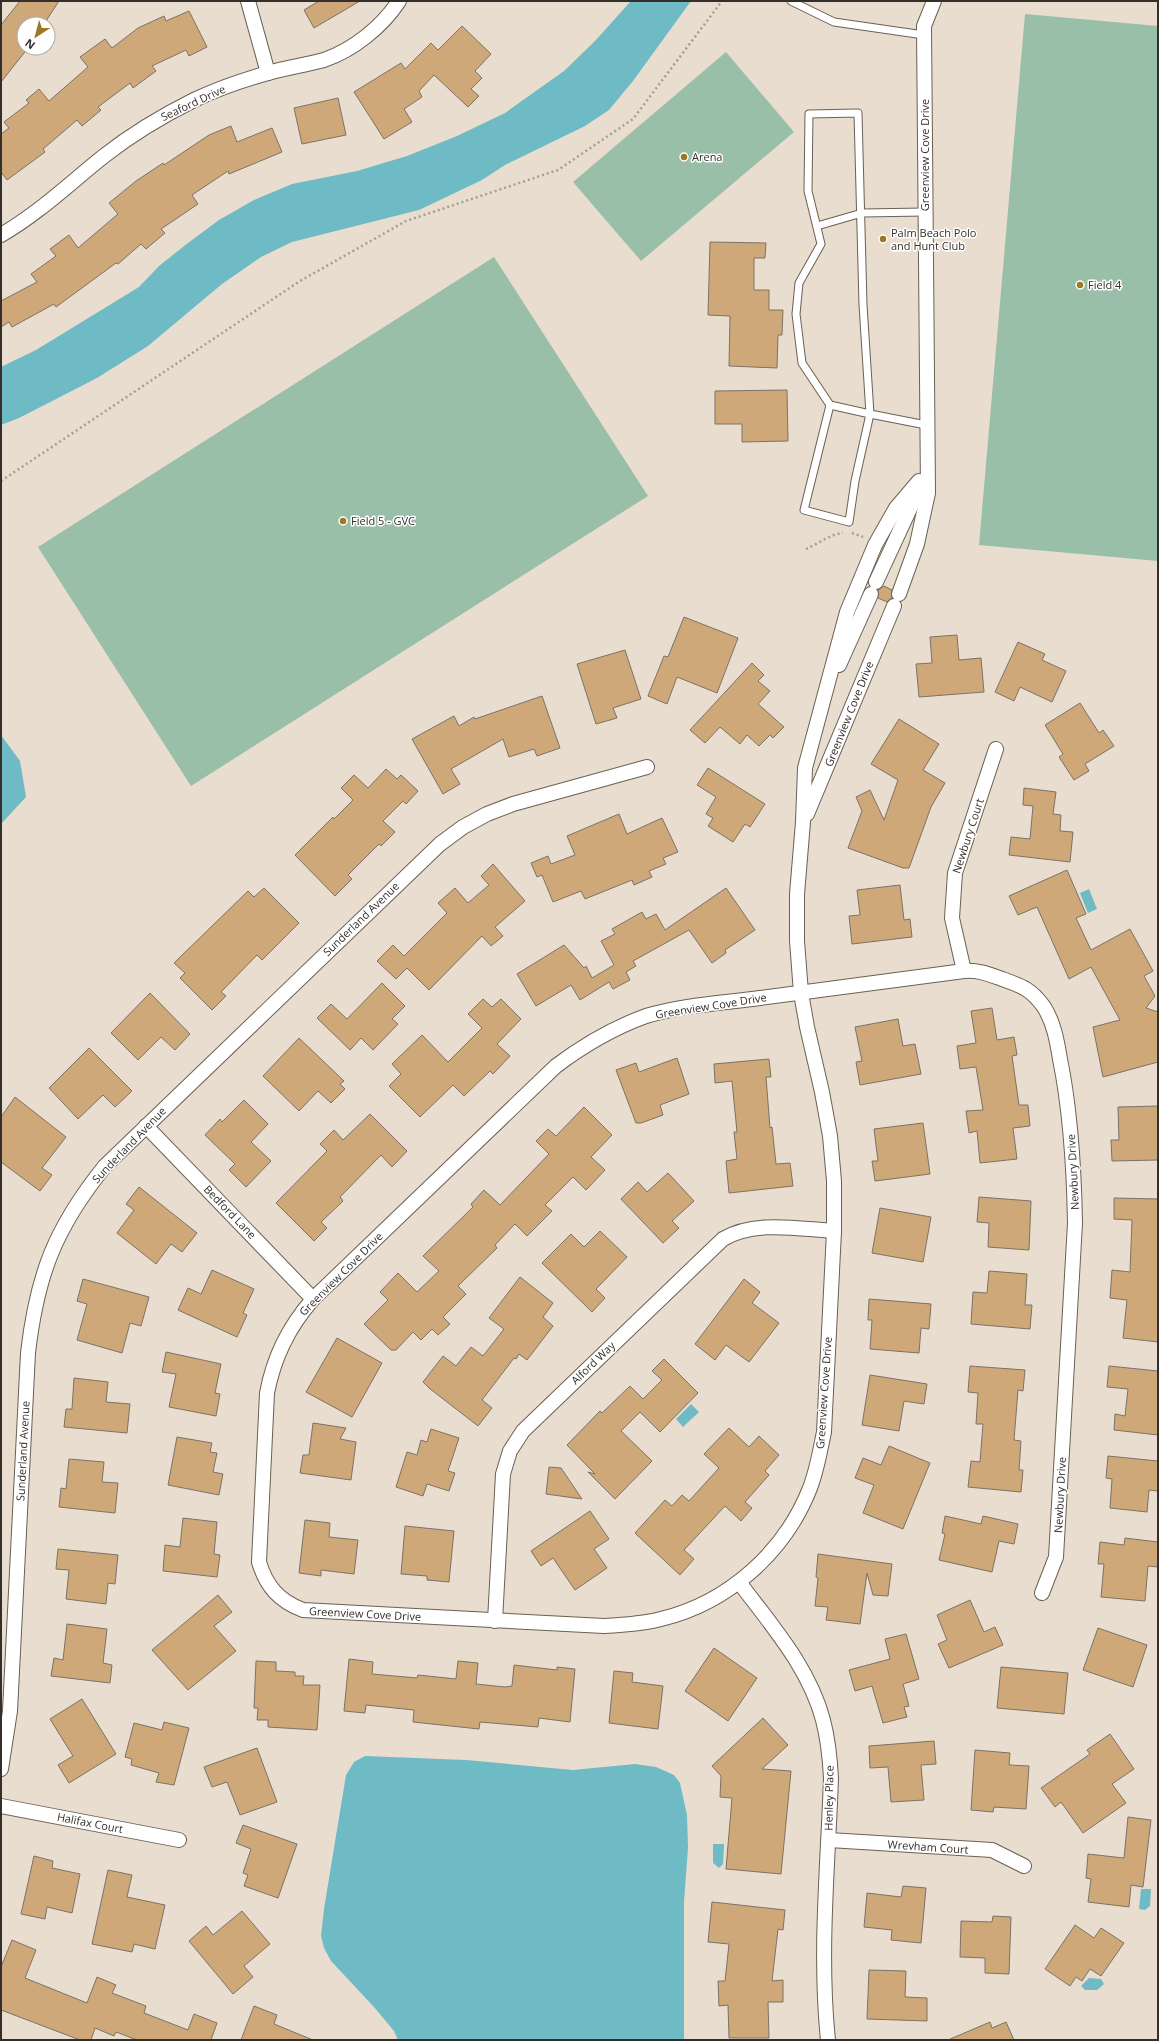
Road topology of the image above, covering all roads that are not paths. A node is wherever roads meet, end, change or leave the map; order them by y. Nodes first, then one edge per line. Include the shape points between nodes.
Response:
1 (248, 1) edge
2 (398, 1) edge
3 (791, 1) edge
4 (934, 1) edge
5 (924, 35) junction
6 (268, 73) junction
7 (925, 212) junction
8 (862, 213) junction
9 (817, 226) junction
10 (1, 235) edge
11 (830, 405) junction
12 (870, 414) junction
13 (926, 425) junction
14 (927, 454) junction
15 (919, 481) junction
16 (821, 704) junction
17 (996, 750) dead end
18 (647, 767) dead end
19 (803, 822) junction
20 (964, 971) junction
21 (801, 993) junction
22 (146, 1126) junction
23 (834, 1231) junction
24 (313, 1299) junction
25 (739, 1582) junction
26 (1042, 1593) dead end
27 (495, 1621) junction
28 (1, 1769) edge
29 (1, 1806) edge
30 (179, 1840) dead end
31 (829, 1840) junction
32 (1024, 1866) dead end
33 (828, 2040) edge

1 - 6 street
2 - 6 street, Seaford Drive via 383,22 346,50 324,59
3 - 5 lane via 834,22
4 - 5 street, Greenview Cove Drive via 924,26
5 - 7 street, Greenview Cove Drive
6 - 10 street, Seaford Drive via 195,99 167,114 128,138 57,196
7 - 8 lane
7 - 13 street, Greenview Cove Drive
8 - 9 lane
8 - 9 lane via 858,113 809,114 808,191
8 - 12 lane via 863,305
9 - 11 lane via 821,244 799,283 796,314 802,363
11 - 12 lane
11 - 12 lane via 804,510 849,522
12 - 13 lane
13 - 14 street, Greenview Cove Drive
14 - 15 street, Greenview Cove Drive
14 - 19 street, Greenview Cove Drive via 928,494 917,544 897,600
15 - 16 street, Greenview Cove Drive via 913,502
15 - 16 street, Greenview Cove Drive via 896,508 875,545 847,612
16 - 19 street, Greenview Cove Drive via 805,768
17 - 20 street, Newbury Court via 955,873 952,918
18 - 22 street, Sunderland Avenue via 513,804 462,827 440,844
19 - 21 street, Greenview Cove Drive via 797,894
20 - 21 street, Newbury Drive
20 - 26 street, Newbury Drive via 977,970 1016,982 1026,988 1044,1008 1055,1032 1070,1115 1075,1223 1057,1549
21 - 23 street, Greenview Cove Drive via 830,1136 834,1181
21 - 24 street, Greenview Cove Drive via 647,1016 615,1028 584,1045 556,1066
22 - 24 street, Bedford Lane
22 - 28 street, Sunderland Avenue via 105,1166 68,1218 48,1258 32,1313 10,1712
23 - 25 street, Greenview Cove Drive via 824,1432 819,1461 804,1501 782,1538 763,1561
23 - 27 street, Alford Way via 753,1228 734,1232 723,1238 523,1431 510,1451 503,1474
24 - 27 street, Greenview Cove Drive via 293,1324 281,1345 272,1369 267,1394 258,1551 259,1562 267,1583 283,1600 303,1610
25 - 27 street, Greenview Cove Drive via 688,1610 633,1625
25 - 31 street, Henley Place via 800,1665 823,1720 829,1748 831,1778
29 - 30 street, Halifax Court
31 - 32 street, Wrevham Court via 992,1850
31 - 33 street, Henley Place via 823,1957

